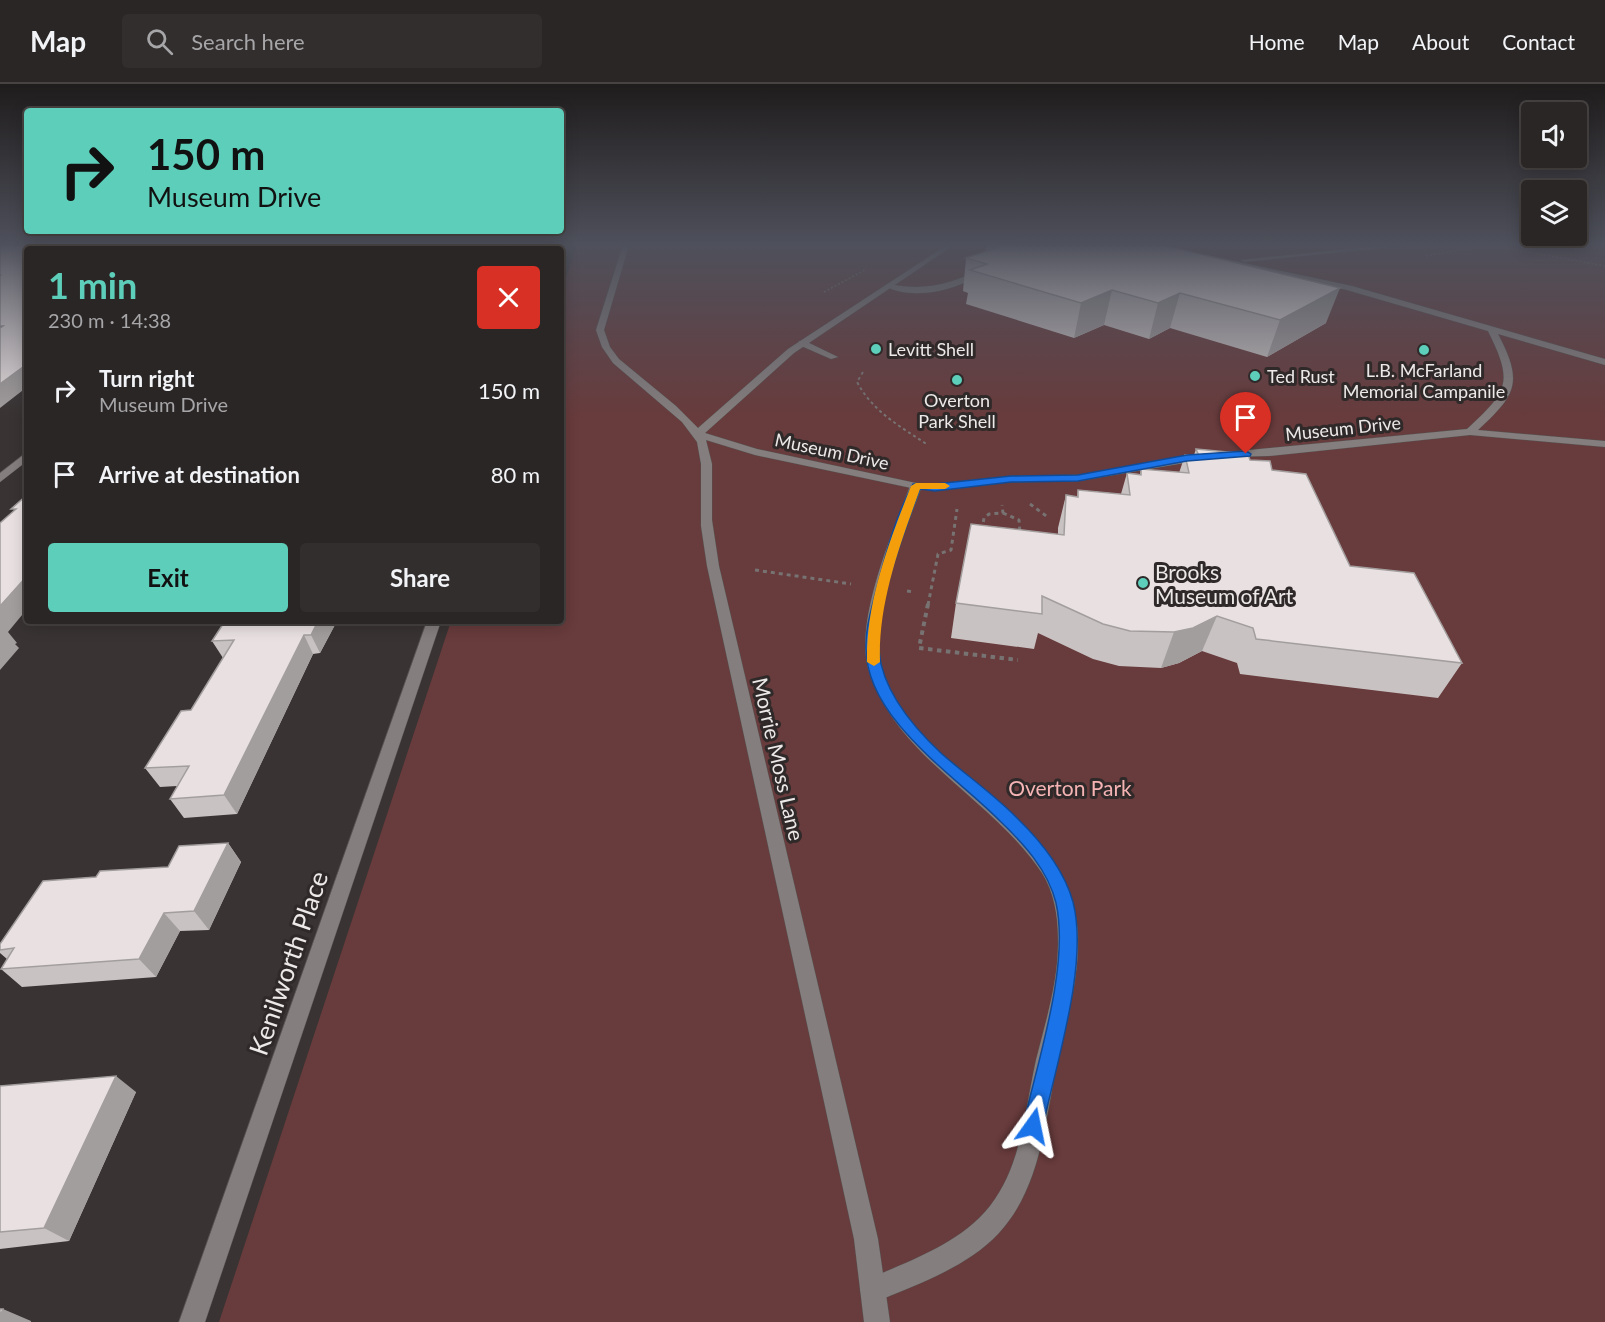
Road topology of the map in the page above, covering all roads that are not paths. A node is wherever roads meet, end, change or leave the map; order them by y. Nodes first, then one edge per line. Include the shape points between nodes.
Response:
1 (608, 303) edge
2 (863, 303) edge
3 (1401, 303) edge
4 (1491, 328) junction
5 (802, 343) junction
6 (834, 357) dead end
7 (1605, 362) edge
8 (1470, 432) junction
9 (698, 434) junction
10 (1605, 444) edge
11 (24, 458) edge
12 (0, 479) edge
13 (916, 486) junction
14 (433, 624) edge
15 (873, 1290) junction
16 (192, 1322) edge
17 (877, 1322) edge

1 - 9 street via 600,330 606,346 620,364
2 - 5 street
3 - 4 street
4 - 7 street
4 - 8 street via 1507,358 1511,375 1508,392
5 - 6 street
5 - 9 street
8 - 10 street, Museum Drive
8 - 13 street, Museum Drive via 1187,458 1078,478
9 - 13 street, Museum Drive via 755,452
9 - 15 street, Morrie Moss Lane via 705,458 706,521 712,566 864,1227
11 - 12 street
13 - 15 street via 891,552 873,630 875,668 900,715 936,756 997,807 1031,842 1064,902 1068,938 1065,981 1015,1189 1000,1214 977,1239
14 - 16 street, Kenilworth Place
15 - 17 street, Morrie Moss Lane

